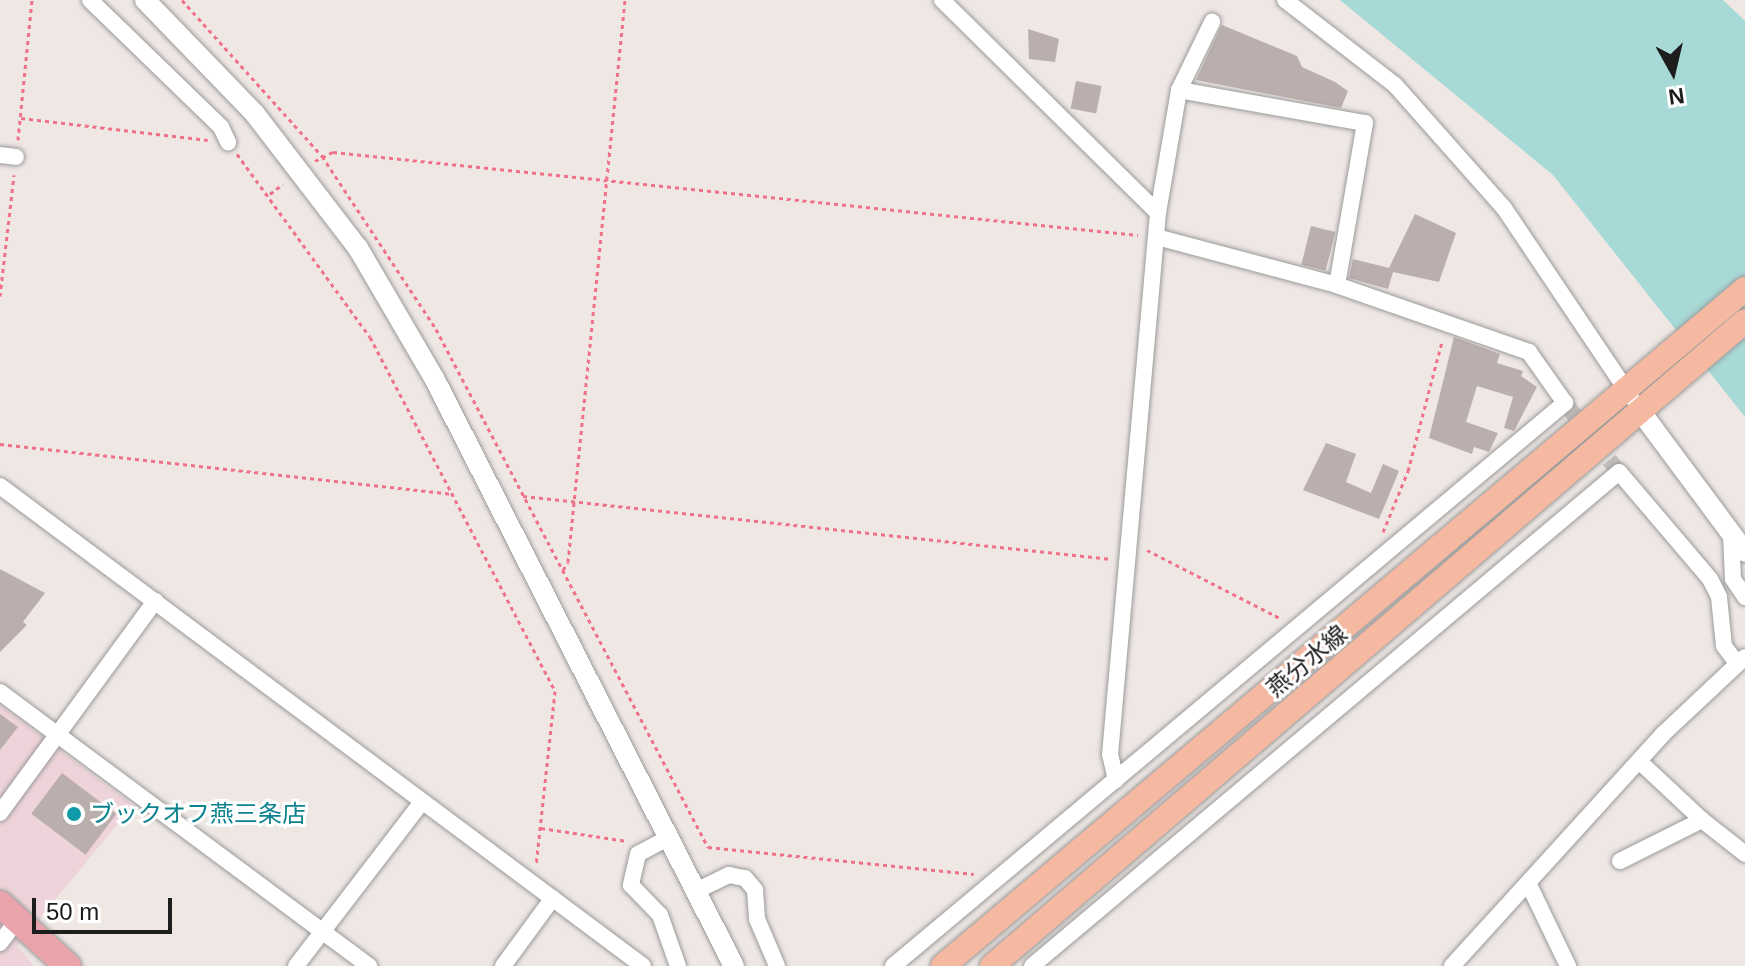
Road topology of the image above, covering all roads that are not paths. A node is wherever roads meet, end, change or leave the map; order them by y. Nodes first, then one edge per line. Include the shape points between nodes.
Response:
1 (90, 0) edge
2 (145, 0) edge
3 (942, 0) edge
4 (1285, 0) edge
5 (1212, 22) dead end
6 (1179, 90) junction
7 (228, 142) road end
8 (1158, 213) junction
9 (1157, 237) junction
10 (1337, 285) junction
11 (1745, 289) edge
12 (1745, 321) edge
13 (1677, 362) junction
14 (1625, 388) junction
15 (1641, 412) junction
16 (0, 486) edge
17 (1731, 534) junction
18 (1745, 552) edge
19 (1745, 597) edge
20 (155, 601) junction
21 (1740, 659) edge
22 (0, 692) edge
23 (57, 734) junction
24 (1639, 761) junction
25 (1116, 780) junction
26 (422, 802) junction
27 (0, 813) edge
28 (1702, 820) junction
29 (668, 838) junction
30 (1745, 854) edge
31 (1620, 861) dead end
32 (1530, 887) junction
33 (696, 891) junction
34 (553, 898) junction
35 (10, 911) edge
36 (322, 931) junction
37 (0, 943) edge
38 (623, 960) edge
39 (68, 966) edge
40 (296, 966) edge
41 (369, 966) edge
42 (503, 966) edge
43 (643, 966) edge
44 (678, 966) edge
45 (734, 966) edge
46 (777, 966) edge
47 (893, 966) edge
48 (943, 966) edge
49 (992, 966) edge
50 (1032, 966) edge
51 (1452, 966) edge
52 (1568, 966) edge

1 - 7 street via 221,127
2 - 29 street via 255,114 358,248 434,378
3 - 8 street
4 - 14 street via 1395,85 1494,197
5 - 6 street
6 - 8 street
6 - 10 street via 1365,123
8 - 9 street
9 - 10 street
9 - 25 street via 1110,755
10 - 25 street via 1529,352 1565,403
11 - 13 main road
12 - 13 main road
13 - 14 main road, 燕分水線
13 - 15 main road, 燕分水線
14 - 15 street
14 - 48 main road, 燕分水線
15 - 17 street
15 - 49 main road, 燕分水線
16 - 20 street
17 - 18 street
17 - 19 street via 1733,579
20 - 23 street
20 - 26 street
21 - 24 street
21 - 50 street via 1724,646 1719,597 1710,579 1619,472
22 - 23 street
23 - 27 street
23 - 36 street
24 - 28 street
24 - 32 street
25 - 47 street
26 - 34 street
26 - 36 street
28 - 30 street
28 - 31 street
29 - 33 street
29 - 44 street via 638,854 631,885 660,915
32 - 51 street
32 - 52 street
33 - 45 street
33 - 46 street via 729,875 745,878 755,890 757,919
34 - 38 street
34 - 42 street
35 - 37 street
35 - 39 highway
36 - 40 street
36 - 41 street
38 - 43 street

